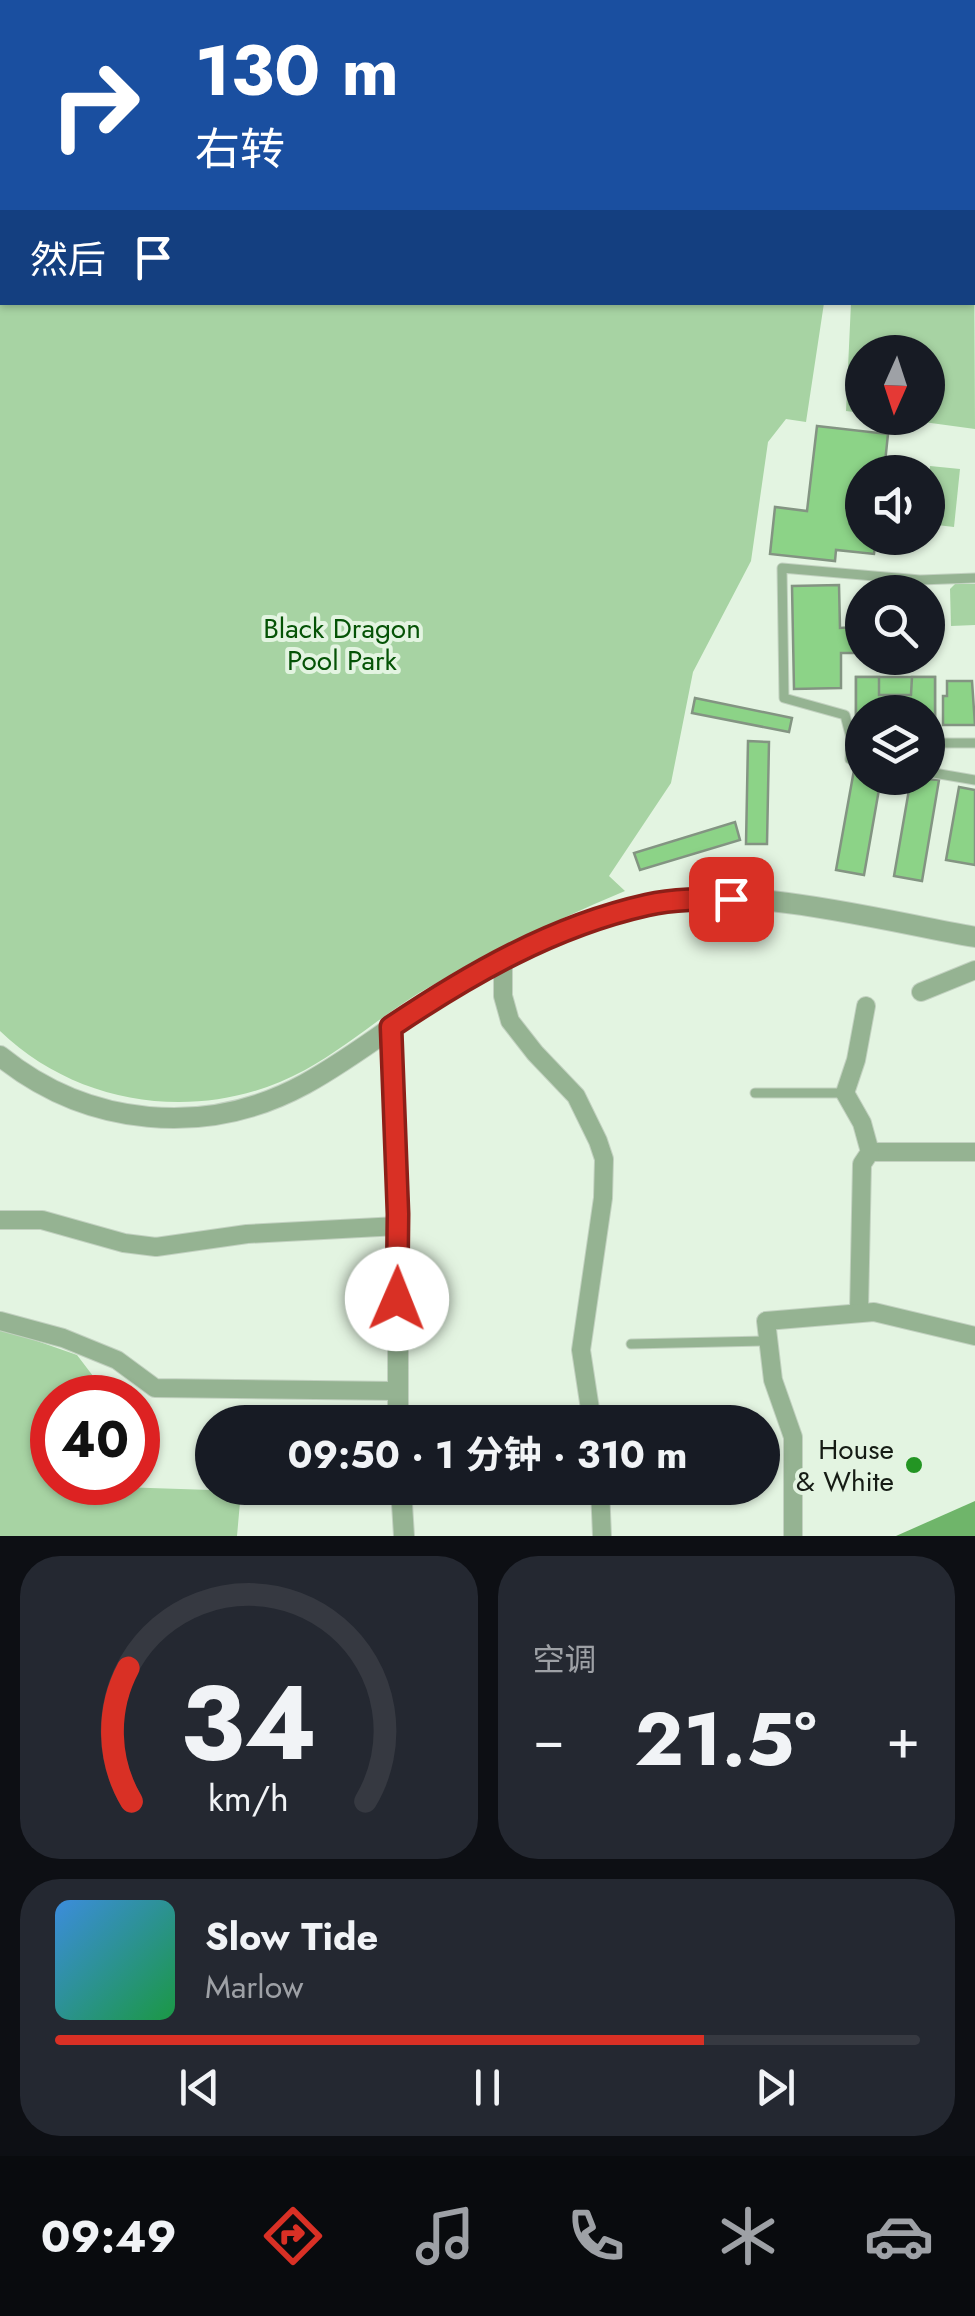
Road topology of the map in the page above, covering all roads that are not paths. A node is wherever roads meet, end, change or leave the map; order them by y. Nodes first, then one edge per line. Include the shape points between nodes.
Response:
1 (975, 578) edge
2 (845, 716) edge
3 (945, 743) edge
4 (975, 744) edge
5 (945, 775) edge
6 (975, 780) edge
7 (975, 936) edge
8 (503, 958) junction
9 (975, 970) edge
10 (921, 992) dead end
11 (866, 1006) dead end
12 (391, 1027) junction
13 (0, 1056) edge
14 (755, 1093) dead end
15 (844, 1093) junction
16 (870, 1152) junction
17 (975, 1152) edge
18 (0, 1220) edge
19 (398, 1226) junction
20 (859, 1311) junction
21 (0, 1322) edge
22 (975, 1336) edge
23 (768, 1341) junction
24 (631, 1344) dead end
25 (397, 1391) junction
26 (397, 1405) edge
27 (590, 1405) edge
28 (401, 1505) edge
29 (601, 1505) edge
30 (404, 1536) edge
31 (602, 1536) edge
32 (793, 1536) edge

1 - 2 lane via 782,568 784,698
3 - 4 lane
5 - 6 lane
7 - 8 street via 788,903 703,899 648,904
8 - 12 street
8 - 27 street via 510,1021 576,1096 604,1159 582,1350
9 - 10 street
11 - 15 street
12 - 13 street via 291,1092 250,1108 191,1118 153,1119 92,1107 43,1086
12 - 19 street
14 - 15 lane
15 - 16 street
16 - 17 street
16 - 20 street via 862,1164
18 - 19 street via 42,1220 156,1247 247,1234
19 - 25 street
20 - 22 street
20 - 23 street via 766,1320
21 - 25 street via 117,1360 155,1388
23 - 24 lane
23 - 32 street via 793,1437
25 - 26 street
28 - 30 street
29 - 31 street

